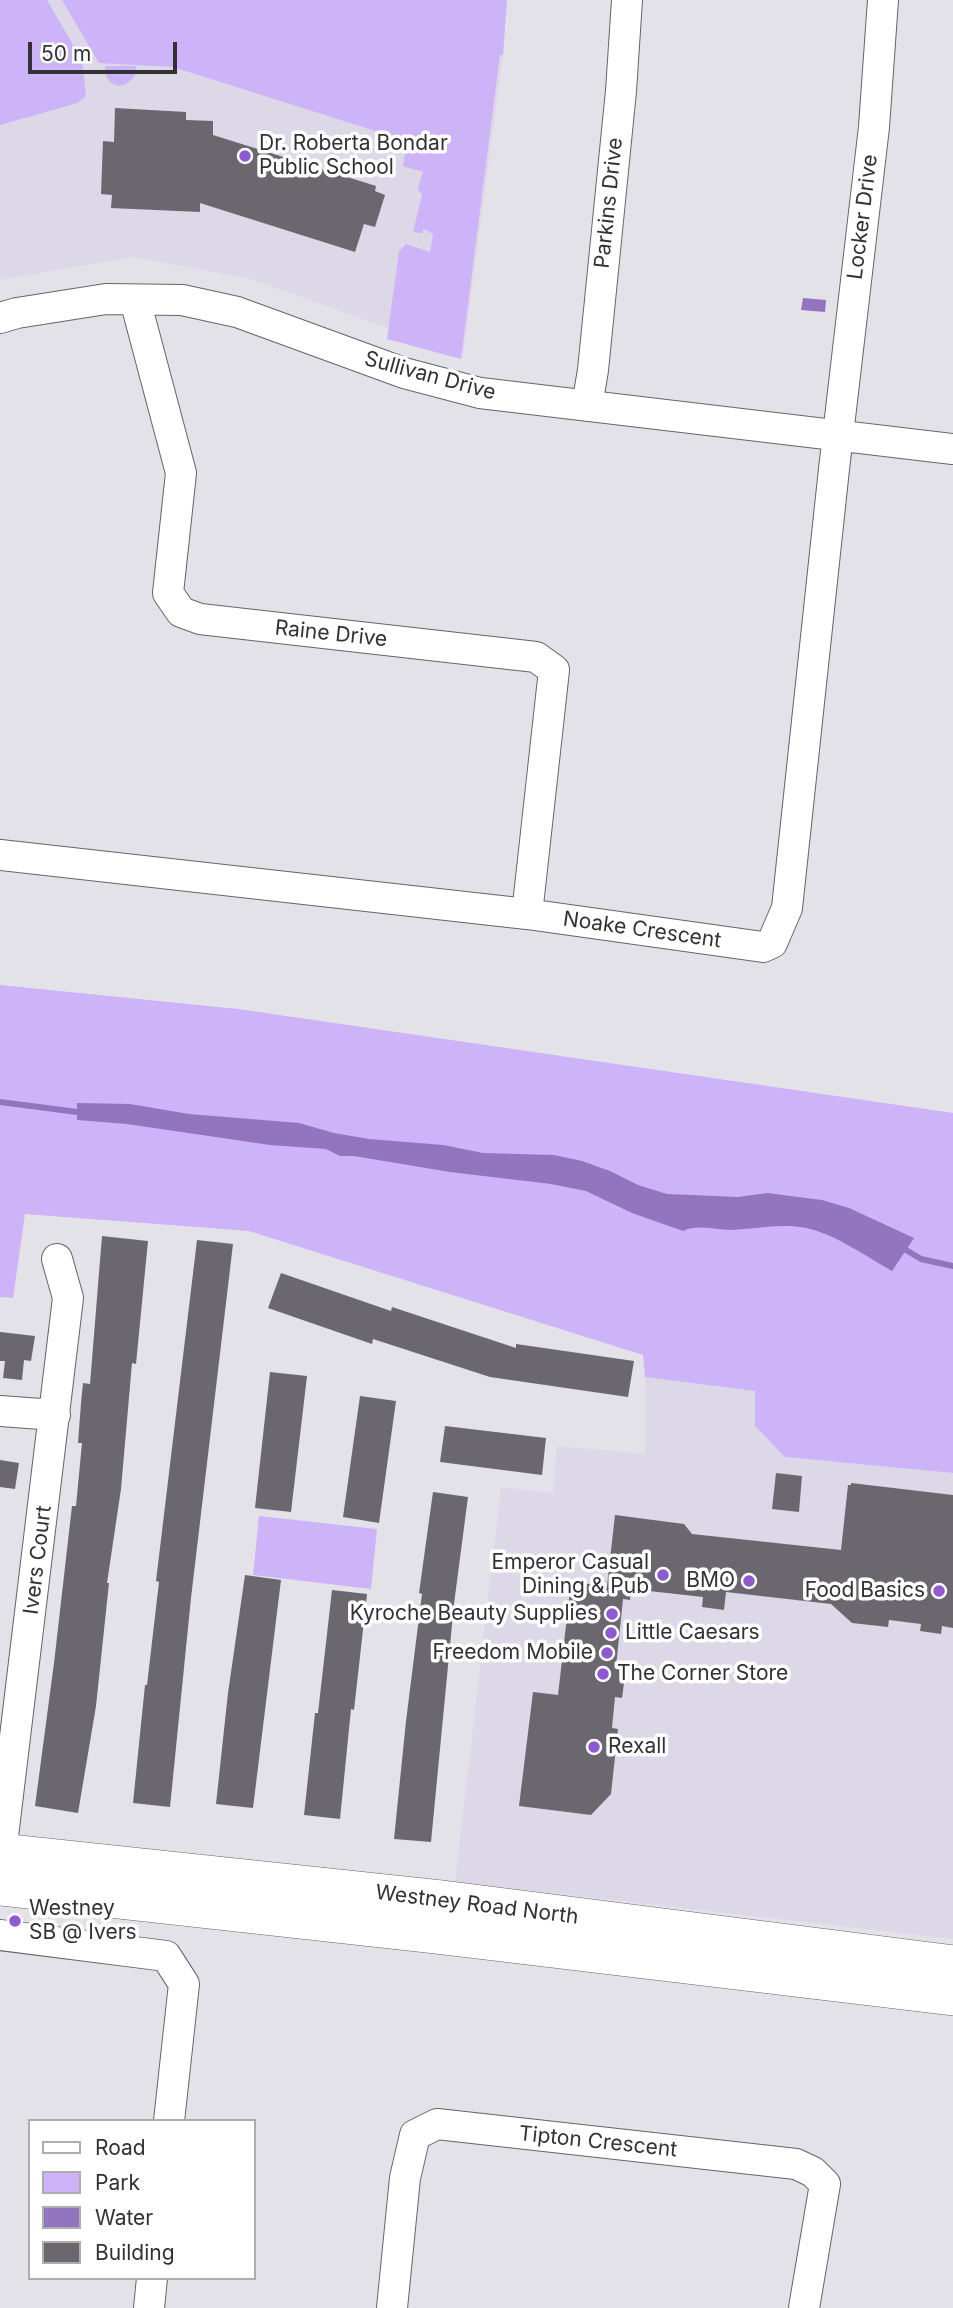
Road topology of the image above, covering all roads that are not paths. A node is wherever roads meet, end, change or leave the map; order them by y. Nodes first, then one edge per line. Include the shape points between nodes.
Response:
1 (627, 0) edge
2 (883, 0) edge
3 (135, 300) junction
4 (0, 318) edge
5 (587, 406) junction
6 (838, 434) junction
7 (953, 449) edge
8 (0, 855) edge
9 (527, 914) junction
10 (57, 1259) dead end
11 (0, 1411) edge
12 (55, 1415) junction
13 (3, 1811) edge
14 (0, 1852) edge
15 (0, 1861) edge
16 (0, 1888) edge
17 (0, 1935) edge
18 (953, 1964) edge
19 (953, 1997) edge
20 (169, 2119) edge
21 (152, 2280) edge
22 (149, 2308) edge
23 (392, 2308) edge
24 (804, 2308) edge

1 - 5 street, Parkins Drive
2 - 6 street, Locker Drive via 874,127
3 - 4 street, Sullivan Drive via 106,299
3 - 5 street, Sullivan Drive via 183,300 237,312 404,373 480,393
3 - 9 street, Raine Drive via 181,473 168,593 181,612 200,619 536,657 554,670
5 - 6 street, Sullivan Drive
6 - 7 street, Sullivan Drive
6 - 9 street, Noake Crescent via 787,908 772,943 763,947
8 - 9 street, Noake Crescent
10 - 12 street, Ivers Court via 68,1298
11 - 12 street
12 - 13 street, Ivers Court
13 - 14 street, Ivers Court
14 - 15 street, Ivers Court
14 - 18 main road, Westney Road North via 455,1901
16 - 19 main road, Westney Road North
17 - 20 street via 166,1956 184,1984
21 - 22 street
23 - 24 street, Tipton Crescent via 408,2160 415,2135 437,2124 796,2164 813,2172 825,2184

